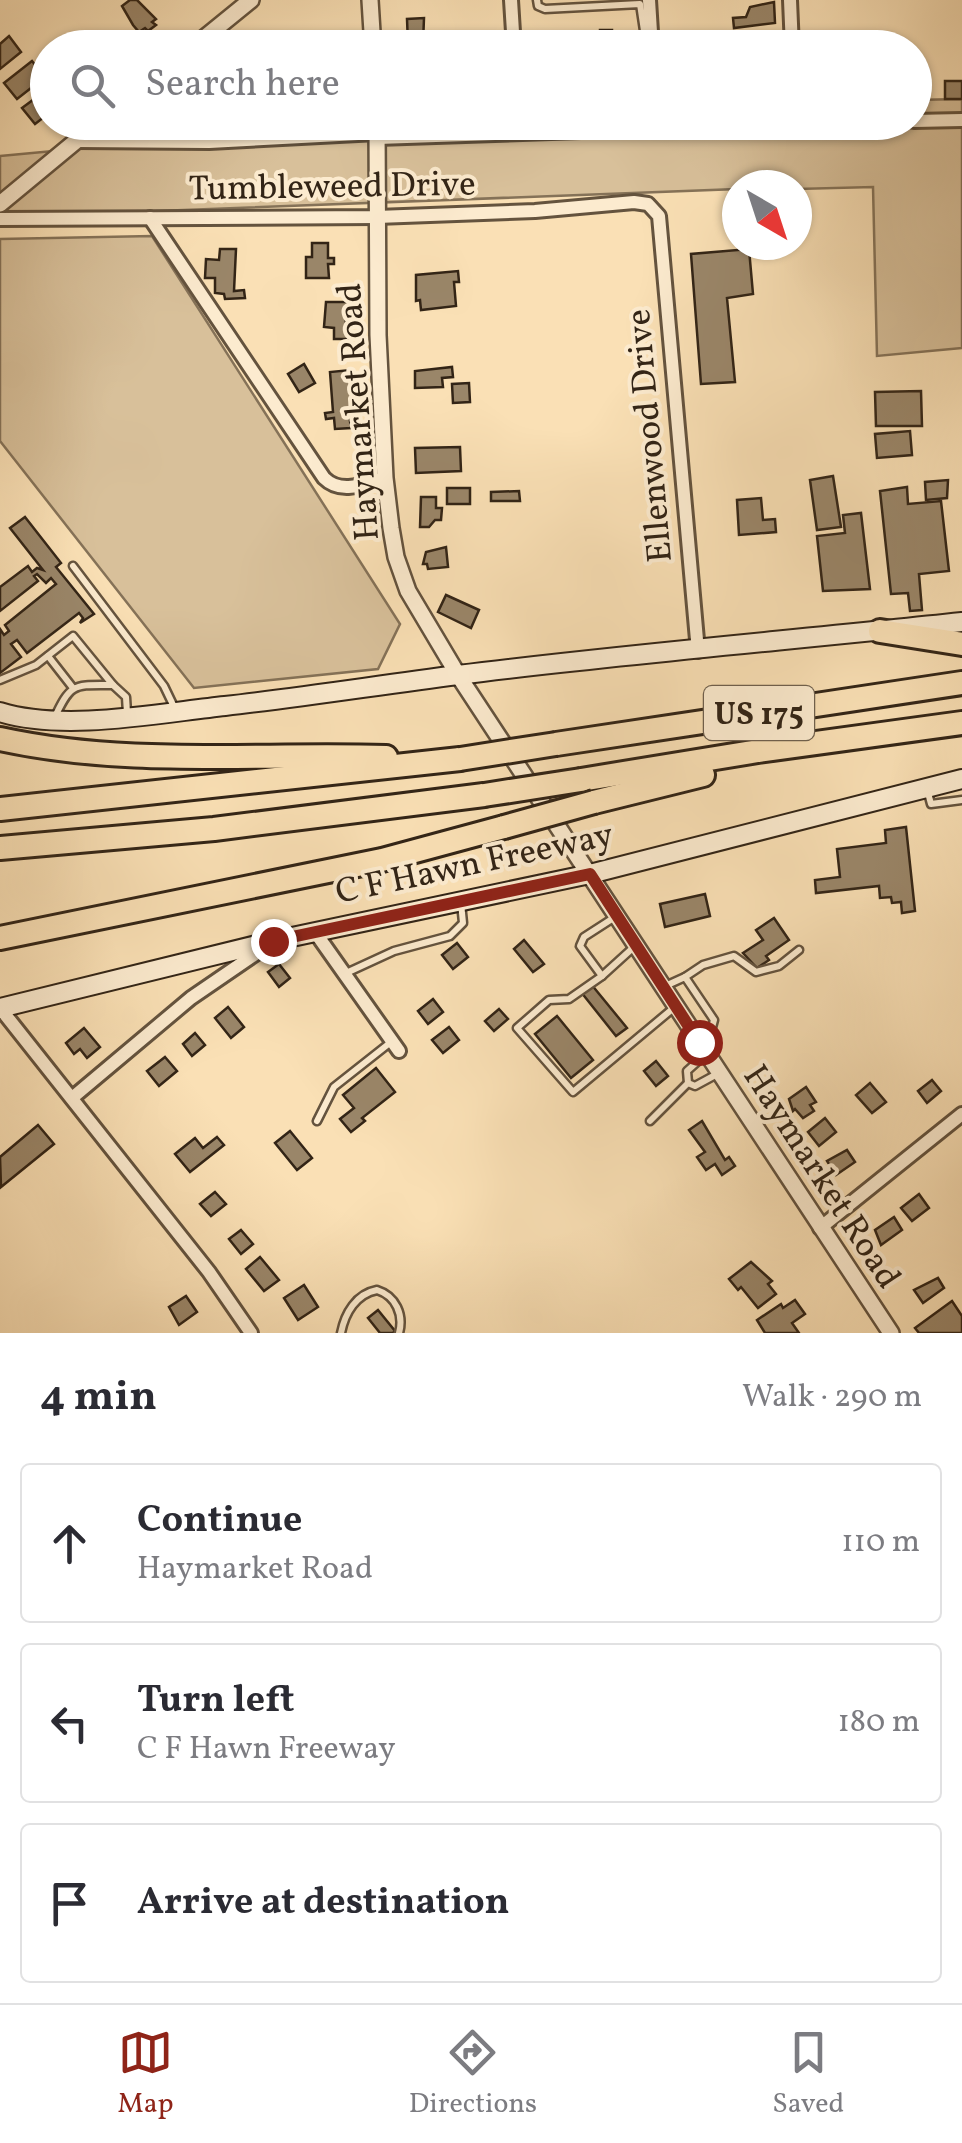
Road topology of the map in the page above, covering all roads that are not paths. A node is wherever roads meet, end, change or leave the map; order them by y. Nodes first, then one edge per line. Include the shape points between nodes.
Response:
1 (250, 0) edge
2 (370, 0) edge
3 (511, 0) edge
4 (538, 0) edge
5 (650, 0) edge
6 (790, 0) edge
7 (614, 2) edge
8 (214, 30) edge
9 (372, 30) edge
10 (513, 30) edge
11 (643, 30) edge
12 (651, 30) edge
13 (791, 30) edge
14 (962, 120) edge
15 (932, 121) edge
16 (240, 140) edge
17 (377, 140) edge
18 (76, 141) joint
19 (0, 204) edge
20 (659, 216) joint
21 (377, 217) junction
22 (150, 218) junction
23 (0, 219) edge
24 (385, 478) junction
25 (73, 566) dead end
26 (962, 622) edge
27 (880, 631) junction
28 (962, 644) edge
29 (698, 651) junction
30 (48, 656) junction
31 (458, 675) junction
32 (0, 680) edge
33 (962, 683) edge
34 (113, 684) junction
35 (73, 688) junction
36 (0, 712) edge
37 (176, 712) junction
38 (127, 716) junction
39 (54, 720) junction
40 (962, 724) edge
41 (0, 739) edge
42 (836, 742) junction
43 (460, 759) junction
44 (962, 779) edge
45 (927, 788) junction
46 (962, 800) edge
47 (0, 806) edge
48 (214, 829) junction
49 (0, 848) edge
50 (0, 863) edge
51 (590, 874) junction
52 (460, 902) junction
53 (617, 915) junction
54 (315, 932) junction
55 (0, 938) edge
56 (273, 941) junction
57 (636, 945) junction
58 (799, 950) dead end
59 (344, 974) junction
60 (602, 976) junction
61 (684, 977) junction
62 (663, 987) junction
63 (676, 1006) junction
64 (0, 1008) edge
65 (395, 1046) joint
66 (703, 1048) junction
67 (719, 1072) junction
68 (688, 1082) junction
69 (72, 1098) junction
70 (962, 1114) edge
71 (317, 1121) dead end
72 (650, 1122) dead end
73 (820, 1228) junction
74 (251, 1333) edge
75 (342, 1333) edge
76 (399, 1333) edge
77 (891, 1333) edge

1 - 8 street
2 - 9 street
3 - 10 street
4 - 7 lane via 545,9
5 - 12 street
6 - 13 street
7 - 11 lane via 641,6
14 - 15 street
16 - 18 street
17 - 21 street, Haymarket Road
18 - 19 street
20 - 21 street, Tumbleweed Drive via 648,204 634,202
20 - 29 street, Ellenwood Drive
21 - 22 street, Tumbleweed Drive
21 - 24 street, Haymarket Road
22 - 23 street, Tumbleweed Drive
22 - 24 street via 324,478 343,489
24 - 31 street, Haymarket Road via 408,591
25 - 37 lane via 164,686
26 - 27 main road
27 - 28 highway
27 - 29 main road
29 - 31 main road
30 - 32 lane
30 - 34 lane via 73,636
30 - 35 lane
31 - 37 main road
31 - 51 street, Haymarket Road
33 - 43 highway, US 175, bridge
34 - 35 lane
34 - 38 lane via 126,697
35 - 39 lane
36 - 39 main road
37 - 38 main road
38 - 39 main road
40 - 42 highway, C F Hawn Freeway / US 175
41 - 43 highway via 120,757
42 - 48 highway, C F Hawn Freeway / US 175, bridge
42 - 55 highway, bridge via 382,860
43 - 47 highway, US 175
44 - 45 main road, C F Hawn Freeway
45 - 46 lane via 931,804
45 - 51 main road, C F Hawn Freeway
48 - 49 highway, C F Hawn Freeway / US 175
48 - 50 highway
51 - 52 main road, C F Hawn Freeway
51 - 53 street, Haymarket Road
52 - 54 main road, C F Hawn Freeway
52 - 59 lane via 463,923 457,932
53 - 57 street, Haymarket Road
53 - 60 lane via 580,946
54 - 56 main road, C F Hawn Freeway
54 - 59 street
56 - 64 main road, C F Hawn Freeway
56 - 69 street via 191,998
57 - 60 lane
57 - 62 street, Haymarket Road
58 - 61 lane via 756,972 734,956
59 - 65 street
60 - 63 lane via 569,999 549,1000 517,1028 573,1092
61 - 62 lane
61 - 66 lane via 714,1020
62 - 63 street, Haymarket Road
63 - 66 street, Haymarket Road
64 - 69 street
65 - 71 lane via 334,1087
66 - 67 street, Haymarket Road
66 - 68 lane
67 - 68 lane via 695,1086
67 - 73 street, Haymarket Road
68 - 72 lane
69 - 74 street
70 - 73 street
73 - 77 street, Haymarket Road
75 - 76 lane via 357,1300 377,1290 398,1308

